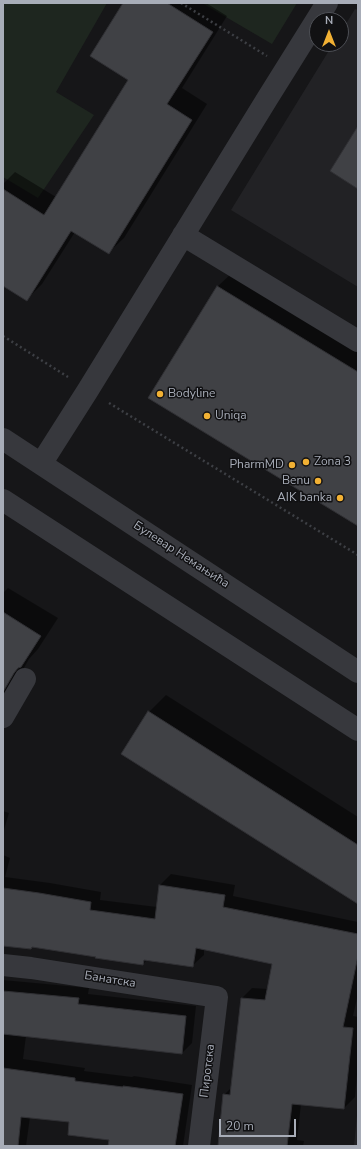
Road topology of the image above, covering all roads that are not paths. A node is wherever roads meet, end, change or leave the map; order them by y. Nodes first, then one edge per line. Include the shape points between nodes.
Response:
1 (327, 3) edge
2 (183, 235) junction
3 (358, 341) edge
4 (3, 439) edge
5 (41, 464) junction
6 (3, 500) edge
7 (358, 672) edge
8 (25, 680) dead end
9 (3, 717) edge
10 (358, 730) edge
11 (3, 965) edge
12 (217, 997) joint
13 (199, 1146) edge

1 - 2 street
2 - 3 street
2 - 5 street
4 - 5 street, Булевар Немањића
5 - 7 street, Булевар Немањића
6 - 10 street
8 - 9 street
11 - 12 street, Банатска
12 - 13 street, Пиротска

